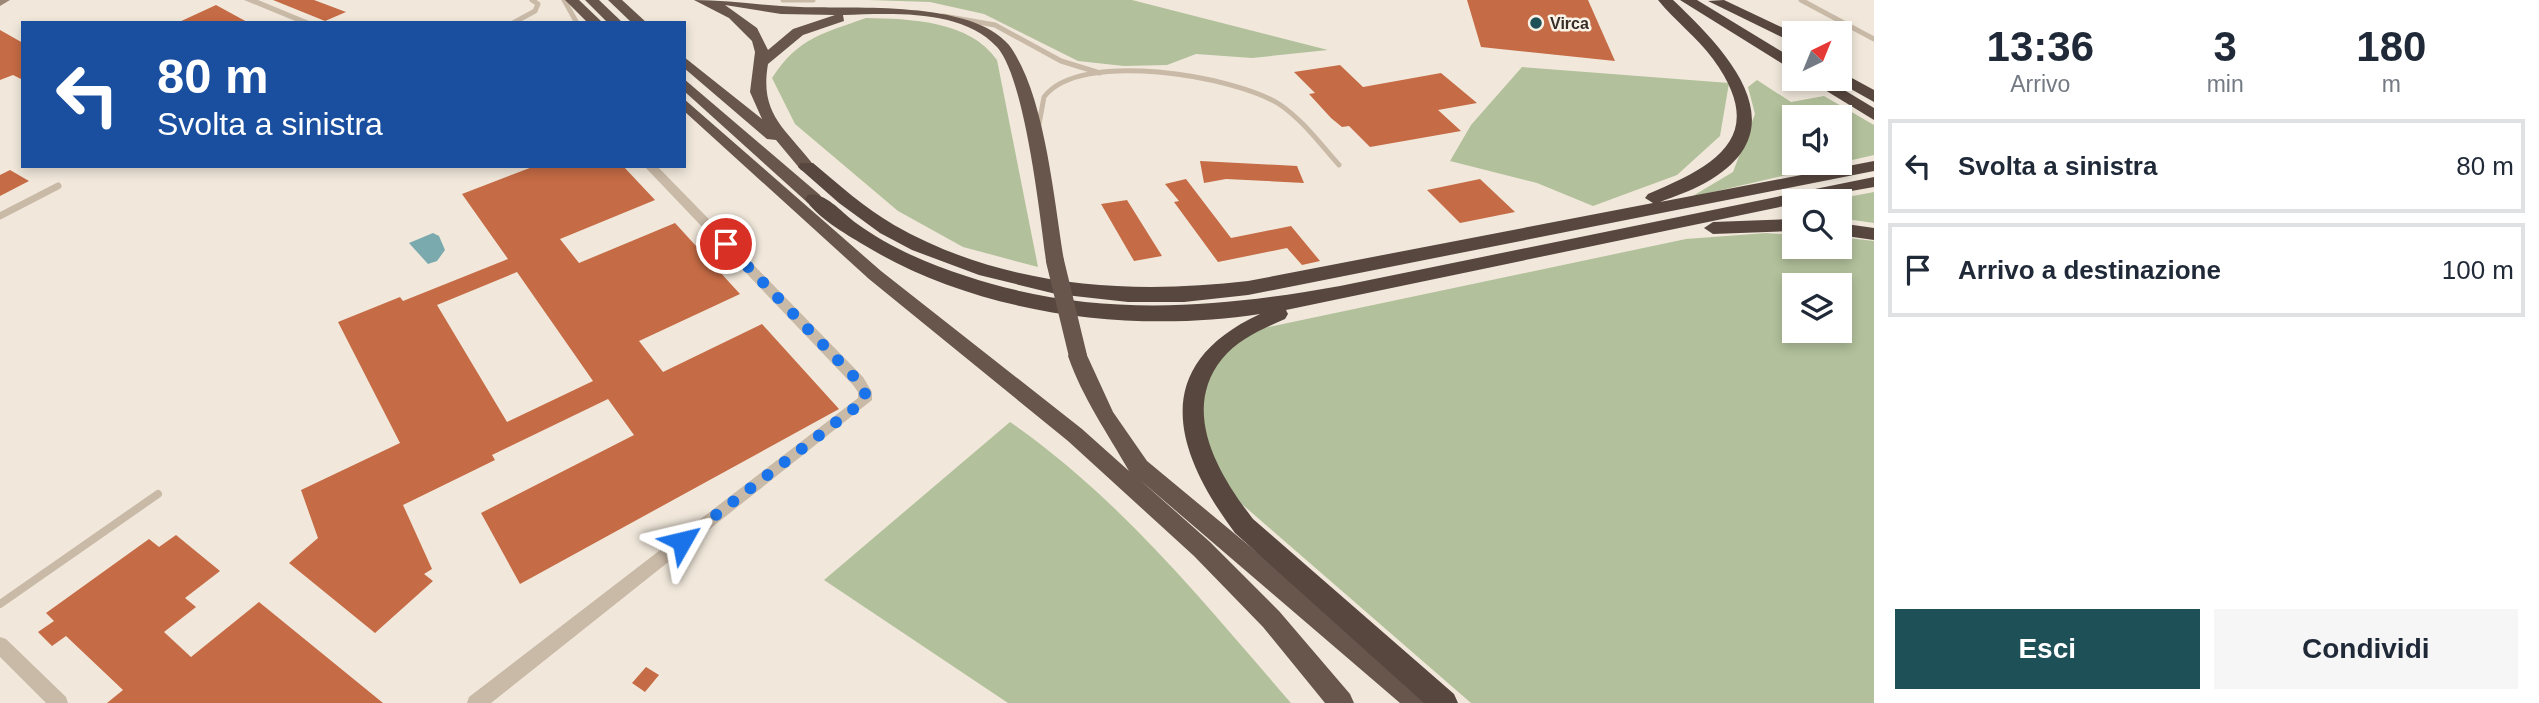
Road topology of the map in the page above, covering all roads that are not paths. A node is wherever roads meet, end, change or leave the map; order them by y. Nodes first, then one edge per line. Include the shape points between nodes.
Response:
1 (249, 0) edge
2 (532, 0) edge
3 (564, 0) edge
4 (571, 0) edge
5 (591, 0) edge
6 (614, 0) edge
7 (700, 0) edge
8 (718, 0) edge
9 (783, 0) edge
10 (813, 0) edge
11 (1665, 0) edge
12 (1687, 0) edge
13 (1801, 0) edge
14 (1714, 1) edge
15 (857, 13) junction
16 (938, 15) junction
17 (304, 21) dead end
18 (517, 21) edge
19 (576, 21) edge
20 (594, 21) edge
21 (614, 21) edge
22 (638, 21) edge
23 (1782, 33) edge
24 (1874, 37) edge
25 (1782, 42) edge
26 (1782, 59) edge
27 (762, 62) junction
28 (686, 63) edge
29 (1852, 72) edge
30 (1118, 74) junction
31 (1852, 84) edge
32 (1874, 84) edge
33 (686, 85) edge
34 (1835, 91) edge
35 (1874, 97) edge
36 (688, 107) edge
37 (1874, 115) edge
38 (1339, 165) dead end
39 (1874, 166) edge
40 (807, 167) junction
41 (652, 168) edge
42 (1040, 169) junction
43 (1874, 182) edge
44 (58, 186) dead end
45 (814, 199) joint
46 (0, 216) edge
47 (1782, 225) edge
48 (1852, 231) edge
49 (1874, 234) edge
50 (1620, 236) junction
51 (1516, 237) junction
52 (1340, 293) junction
53 (1137, 465) junction
54 (158, 494) dead end
55 (1202, 549) junction
56 (0, 604) edge
57 (0, 645) edge
58 (59, 703) edge
59 (476, 703) edge
60 (1341, 703) edge
61 (1419, 703) edge
62 (1444, 703) edge

1 - 17 street
2 - 18 lane via 538,4 535,11
3 - 19 lane
4 - 20 highway
5 - 21 highway
6 - 22 highway
7 - 27 highway via 738,17 751,29
8 - 15 highway via 755,8
9 - 10 lane
11 - 51 highway via 1701,32 1731,69 1746,108 1744,132 1729,156 1707,175 1678,190
12 - 26 highway
13 - 24 lane
14 - 23 highway
14 - 25 highway
15 - 16 highway via 887,10
15 - 27 highway via 798,32
16 - 30 lane via 976,19 1002,28 1066,66
16 - 42 highway via 988,35 1015,62
27 - 40 highway via 757,94 765,113
28 - 40 highway
29 - 32 highway
30 - 38 lane via 1191,75 1248,89 1291,114
30 - 42 lane via 1067,82 1042,100 1038,114
31 - 35 highway
33 - 45 highway
34 - 37 highway
36 - 55 highway via 875,275 1076,435
39 - 51 highway
40 - 51 highway via 851,205 926,249 982,270 1098,292 1165,296 1248,288
41 - 59 street via 858,381 865,400
42 - 53 highway, bridge via 1055,261 1085,381
43 - 50 highway
44 - 46 lane
45 - 52 highway via 832,215 912,263 973,286 1026,299 1094,310 1172,314 1257,308
47 - 50 highway
48 - 49 highway
50 - 52 highway
52 - 62 highway via 1255,322 1220,346 1197,383 1192,405 1195,446 1214,486 1244,526
53 - 55 highway
53 - 61 highway
54 - 56 lane
55 - 60 highway via 1271,619
57 - 58 street

